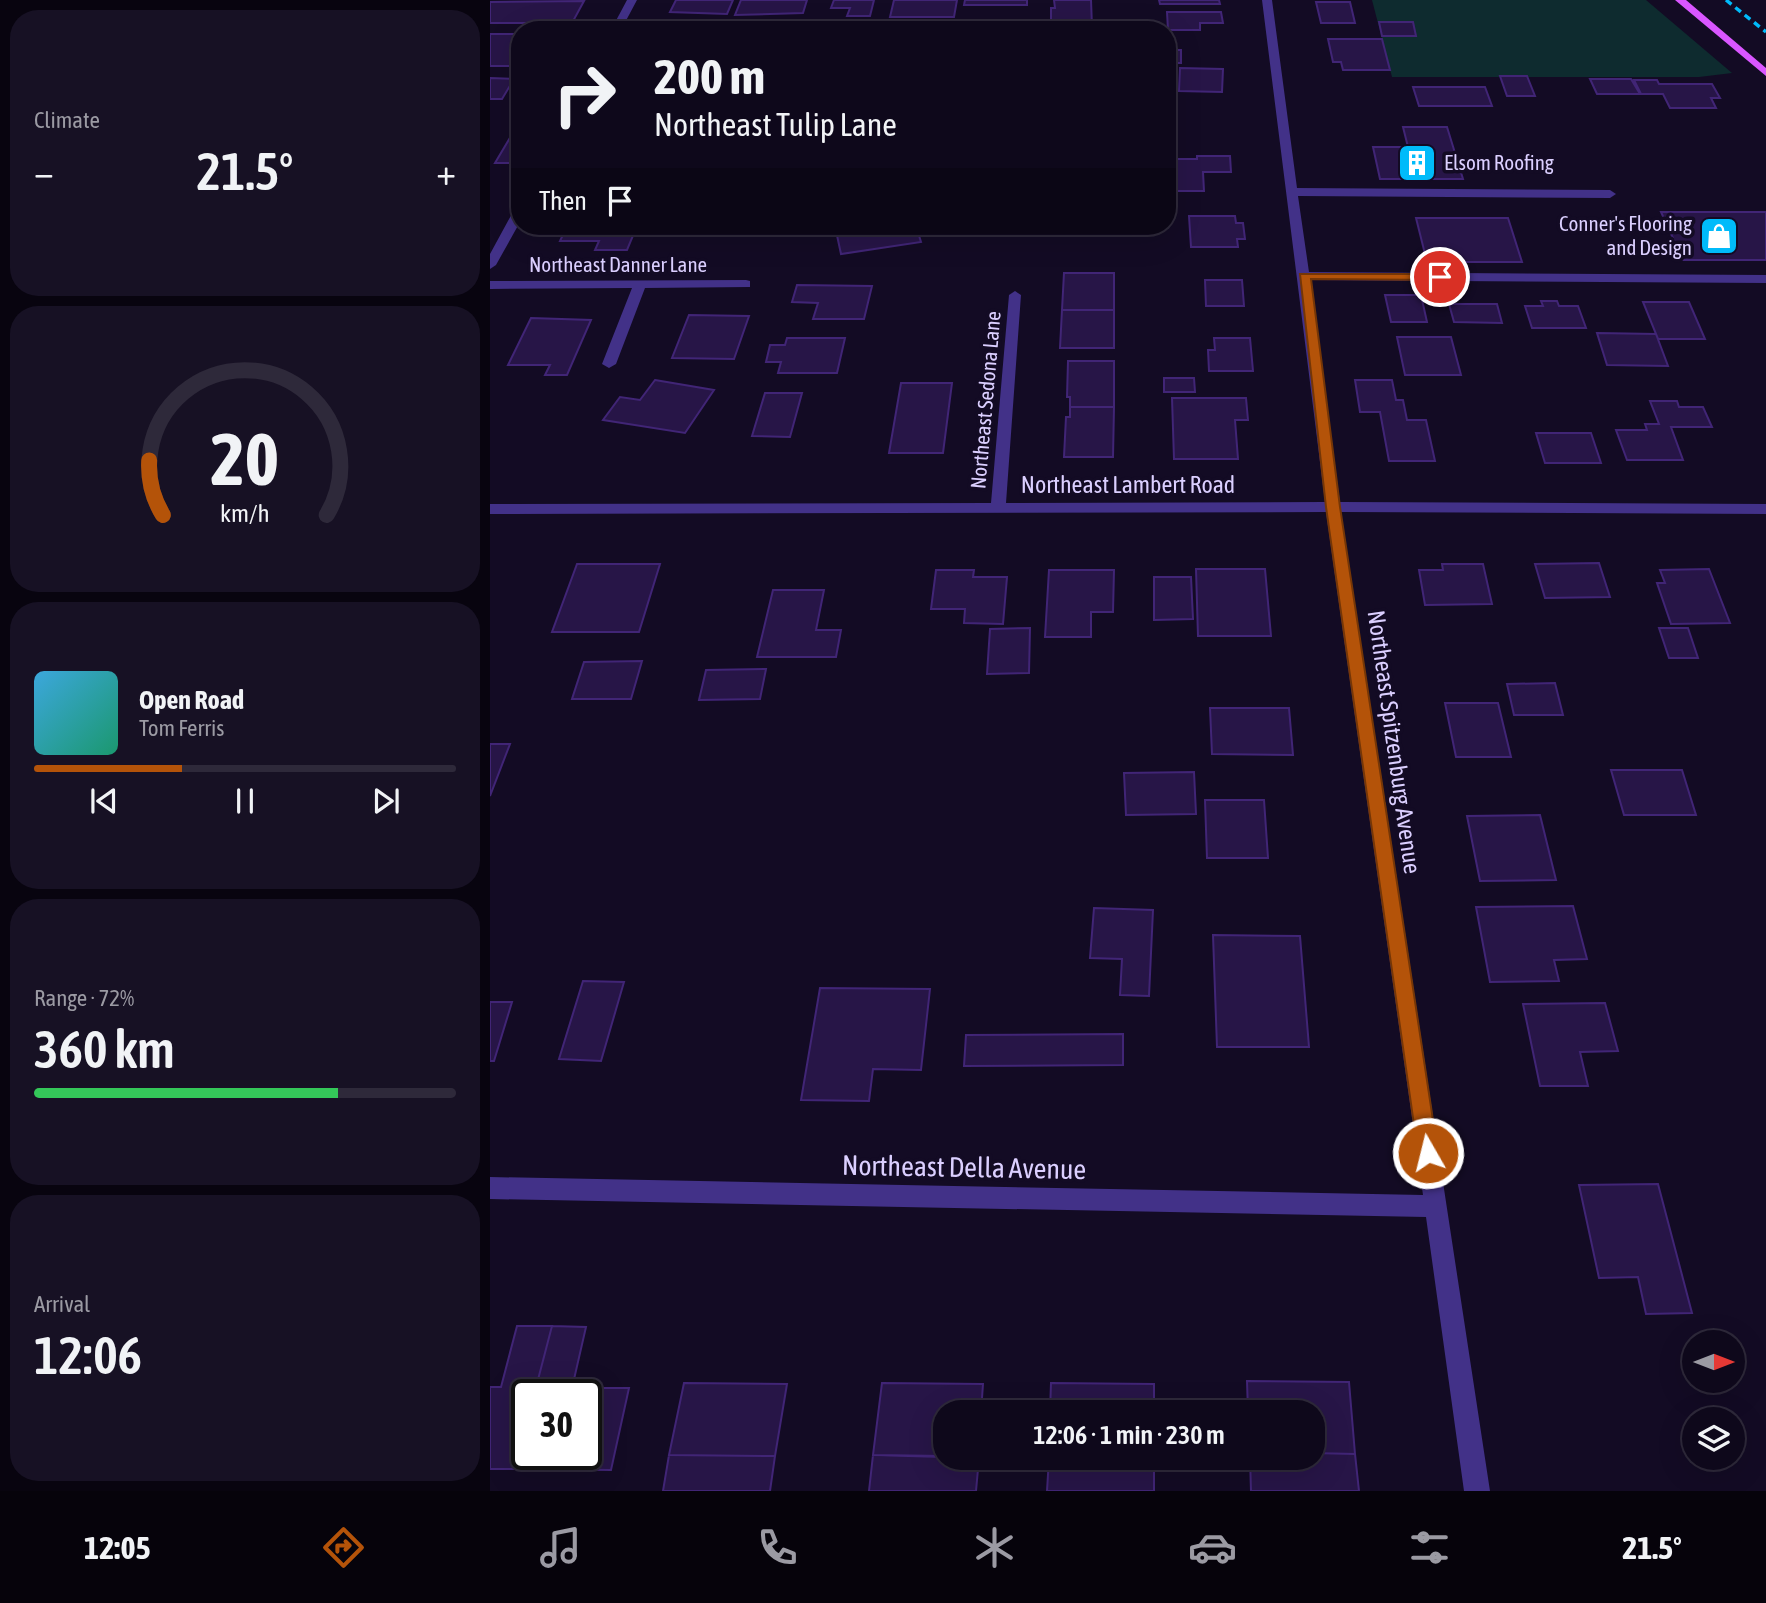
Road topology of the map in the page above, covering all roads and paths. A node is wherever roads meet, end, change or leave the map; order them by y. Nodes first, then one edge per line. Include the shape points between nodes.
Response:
1 (632, 0) edge
2 (1267, 0) edge
3 (1680, 0) edge
4 (621, 21) edge
5 (1766, 72) edge
6 (1293, 192) junction
7 (1610, 194) dead end
8 (511, 226) edge
9 (490, 265) edge
10 (1304, 276) junction
11 (1766, 279) edge
12 (640, 284) junction
13 (746, 284) dead end
14 (490, 285) edge
15 (1015, 295) dead end
16 (609, 363) dead end
17 (1333, 507) junction
18 (998, 508) junction
19 (490, 509) edge
20 (1766, 509) edge
21 (490, 1188) edge
22 (1436, 1206) junction
23 (1477, 1491) edge

1 - 4 street
2 - 6 street, Northeast Spitzenburg Avenue
3 - 5 main road
6 - 7 street
6 - 10 street, Northeast Spitzenburg Avenue
8 - 9 street
10 - 11 street
10 - 17 street, Northeast Spitzenburg Avenue
12 - 13 street, Northeast Danner Lane
12 - 14 street, Northeast Danner Lane
12 - 16 street
15 - 18 street, Northeast Sedona Lane
17 - 18 street, Northeast Lambert Road
17 - 20 street, Northeast Lambert Road
17 - 22 street, Northeast Spitzenburg Avenue
18 - 19 street, Northeast Lambert Road
21 - 22 street, Northeast Della Avenue
22 - 23 street, Northeast Spitzenburg Avenue

